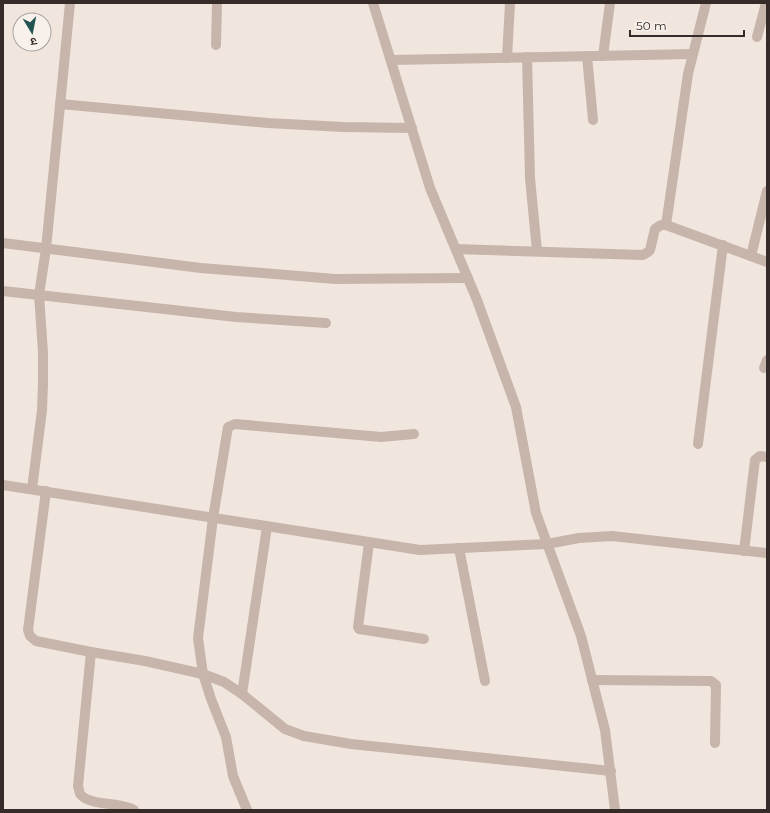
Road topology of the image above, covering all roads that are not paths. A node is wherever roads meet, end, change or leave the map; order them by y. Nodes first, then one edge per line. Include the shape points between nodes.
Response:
1 (70, 3) edge
2 (217, 3) edge
3 (373, 3) edge
4 (510, 3) edge
5 (610, 3) edge
6 (706, 3) edge
7 (766, 3) edge
8 (758, 37) dead end
9 (216, 44) dead end
10 (693, 54) junction
11 (587, 56) junction
12 (603, 56) junction
13 (527, 57) junction
14 (507, 58) junction
15 (391, 60) junction
16 (60, 104) junction
17 (593, 120) dead end
18 (412, 128) junction
19 (767, 191) edge
20 (666, 224) junction
21 (3, 243) edge
22 (723, 245) junction
23 (456, 248) junction
24 (46, 249) junction
25 (537, 251) junction
26 (751, 256) junction
27 (767, 262) edge
28 (468, 278) junction
29 (3, 291) edge
30 (40, 295) junction
31 (326, 323) dead end
32 (414, 434) dead end
33 (698, 444) dead end
34 (767, 457) edge
35 (3, 485) edge
36 (32, 489) junction
37 (46, 491) junction
38 (212, 518) junction
39 (267, 526) junction
40 (369, 543) junction
41 (547, 544) junction
42 (459, 548) junction
43 (744, 551) junction
44 (767, 553) edge
45 (424, 639) dead end
46 (91, 652) junction
47 (203, 674) junction
48 (592, 680) junction
49 (485, 681) dead end
50 (242, 694) junction
51 (715, 743) dead end
52 (611, 771) junction
53 (134, 810) edge
54 (247, 810) edge
55 (615, 810) edge

1 - 16 street
2 - 9 street
3 - 15 street
4 - 14 street
5 - 12 street
6 - 10 street
7 - 8 street
10 - 12 street
10 - 20 street
11 - 12 street
11 - 13 street
11 - 17 street
13 - 14 street
13 - 25 street via 530,178
14 - 15 street
15 - 18 street
16 - 18 street via 268,122
16 - 24 street
18 - 23 street via 430,188
19 - 26 street
20 - 22 street
20 - 25 street via 655,228 650,250 643,255
21 - 24 street
22 - 26 street
22 - 33 street
23 - 25 street
23 - 28 street
24 - 28 street via 201,268 335,279
24 - 30 street
26 - 27 street
28 - 41 street via 516,407 536,513
29 - 30 street
30 - 31 street via 236,317
30 - 36 street via 43,352 42,410
32 - 38 street via 381,437 231,425 228,427
34 - 43 street via 760,456 755,460
35 - 36 street
36 - 37 street
37 - 38 street
37 - 46 street via 28,630 36,641
38 - 39 street
38 - 47 street via 198,638
39 - 40 street
39 - 50 street
40 - 42 street via 420,550
40 - 45 street via 359,629
41 - 42 street
41 - 43 street via 579,538 612,536
41 - 48 street via 581,636
42 - 49 street
43 - 44 street
46 - 47 street
46 - 53 street via 78,786 81,794 89,800
47 - 50 street via 224,682
47 - 54 street via 226,737 233,776
48 - 51 street via 714,682
48 - 52 street via 605,730
50 - 52 street via 285,729 304,736 351,744
52 - 55 street

